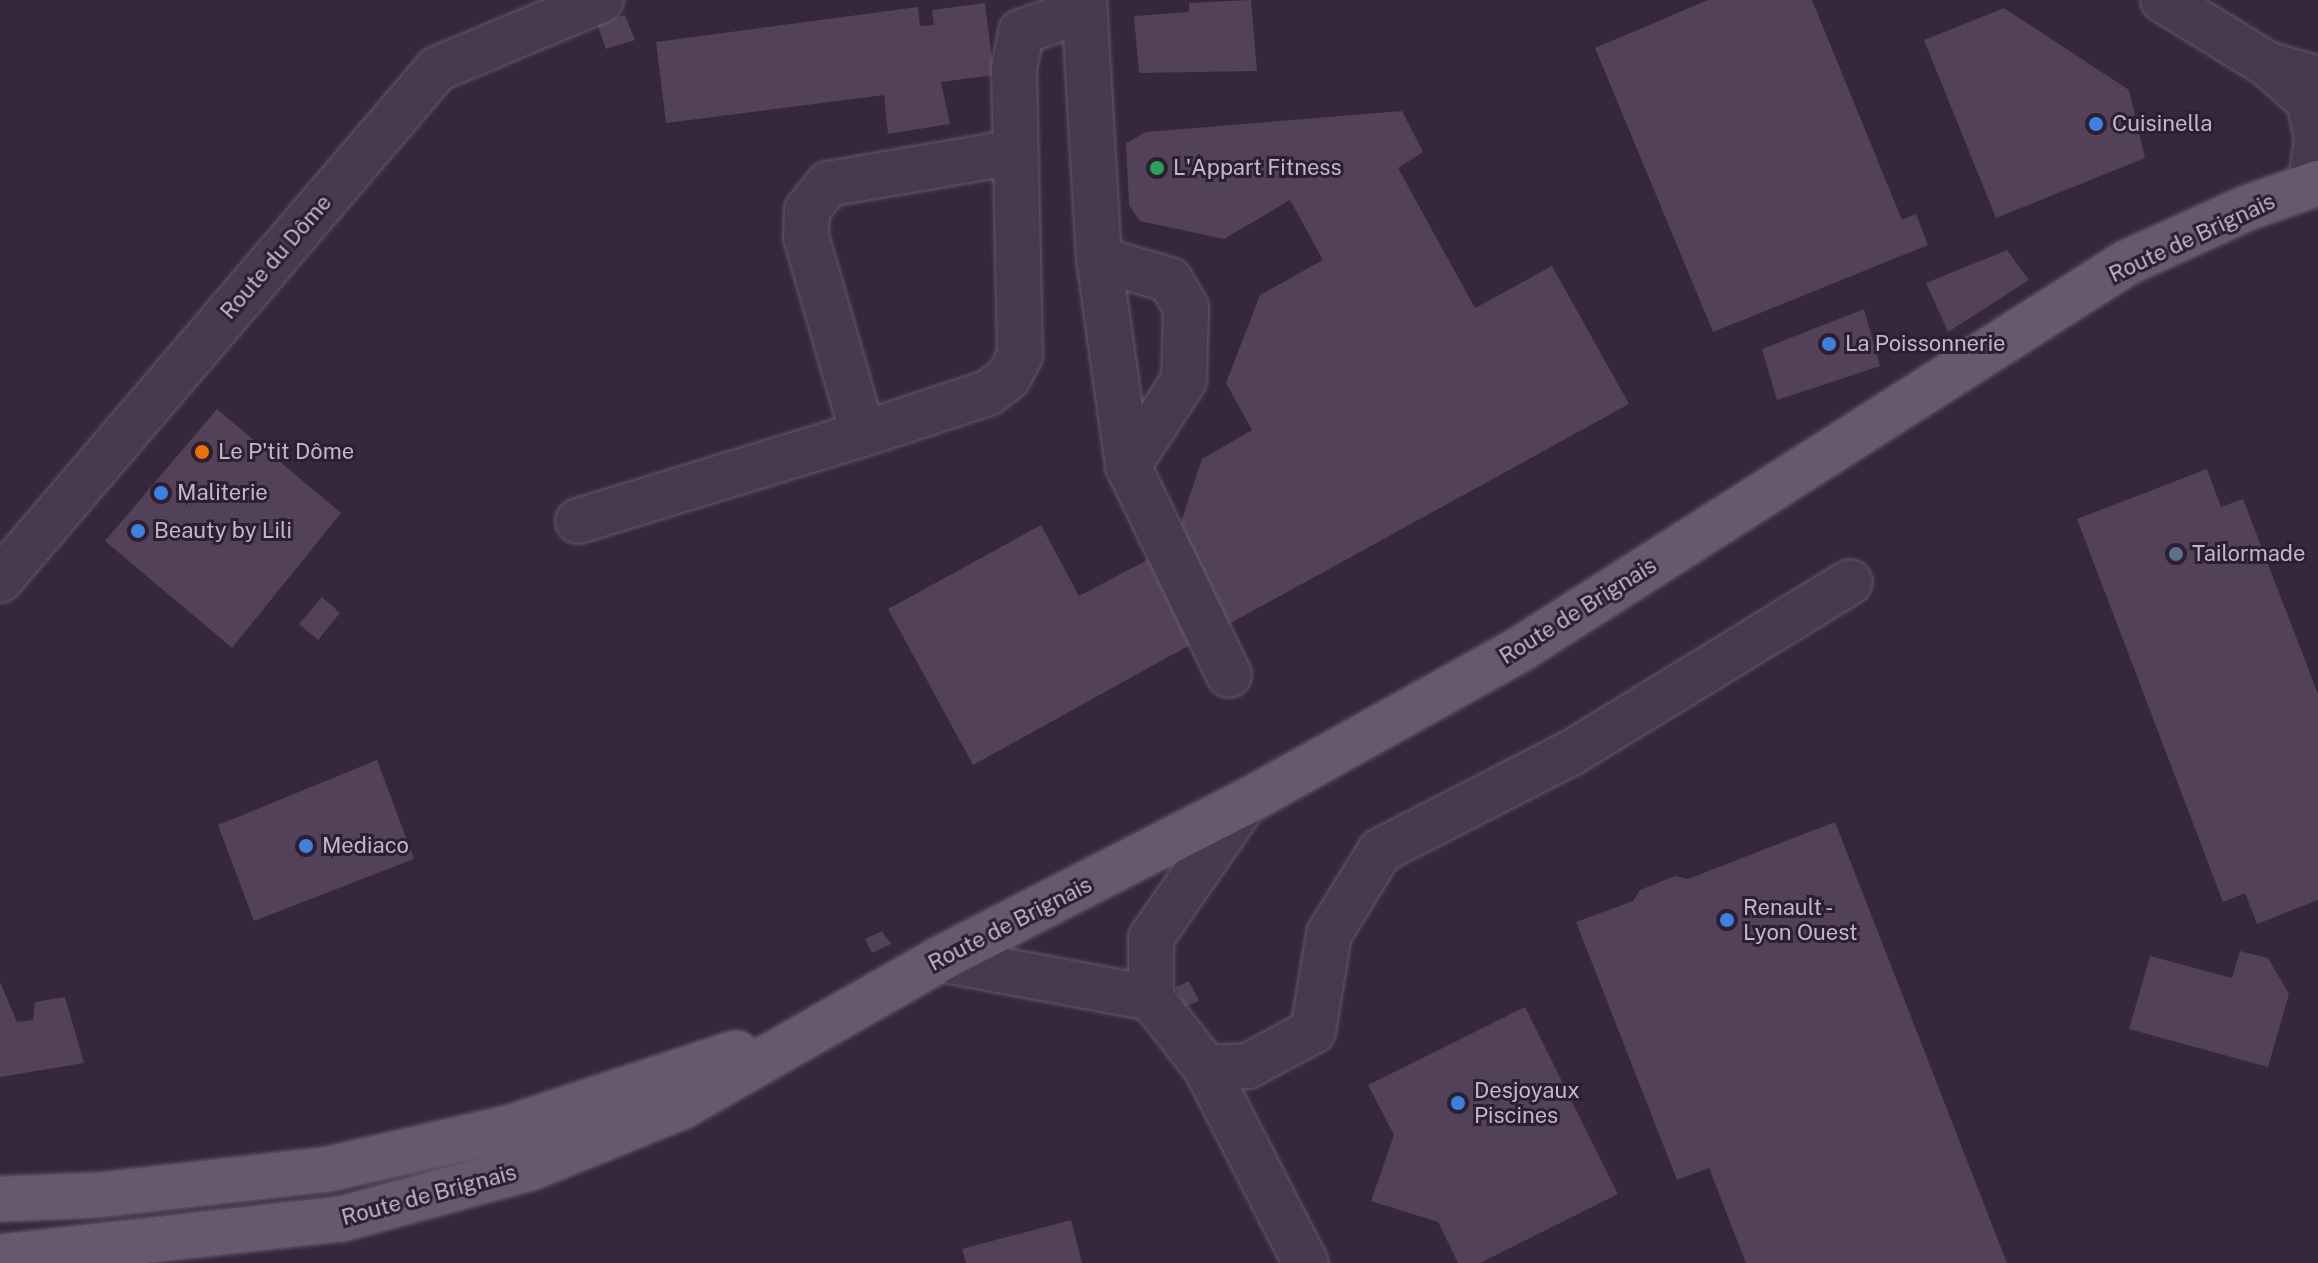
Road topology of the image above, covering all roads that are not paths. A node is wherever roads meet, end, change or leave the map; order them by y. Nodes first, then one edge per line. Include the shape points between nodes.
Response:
1 (601, 0) edge
2 (2163, 0) edge
3 (1084, 5) edge
4 (2267, 64) junction
5 (2318, 79) edge
6 (1015, 152) junction
7 (2314, 184) edge
8 (1099, 259) junction
9 (863, 434) junction
10 (1128, 466) junction
11 (578, 521) dead end
12 (0, 580) edge
13 (1850, 582) dead end
14 (1229, 675) dead end
15 (1244, 803) junction
16 (940, 959) junction
17 (1151, 998) junction
18 (825, 1022) junction
19 (1206, 1068) junction
20 (0, 1199) edge
21 (0, 1257) edge
22 (1306, 1263) edge

1 - 12 street, Route du Dôme via 437,69
2 - 4 street
3 - 6 street via 1021,32 1014,69
3 - 8 street
4 - 5 street
4 - 7 street via 2309,101 2317,140
6 - 9 street via 1020,355 1008,378 988,393
6 - 9 street via 828,184 807,210 806,237
7 - 15 main road, Route de Brignais via 2126,263 1522,648
8 - 10 street
8 - 10 street via 1170,280 1186,308 1184,380
9 - 11 street
10 - 14 street
13 - 19 street via 1571,753 1380,851 1329,934 1313,1031 1248,1066
15 - 16 main road, Route de Brignais
15 - 17 street via 1151,938
16 - 17 street
16 - 18 main road, Route de Brignais
17 - 19 street
18 - 20 main road, Route de Brignais via 512,1127 329,1169 99,1195
18 - 21 main road, Route de Brignais via 681,1107 530,1168 341,1219
19 - 22 street

